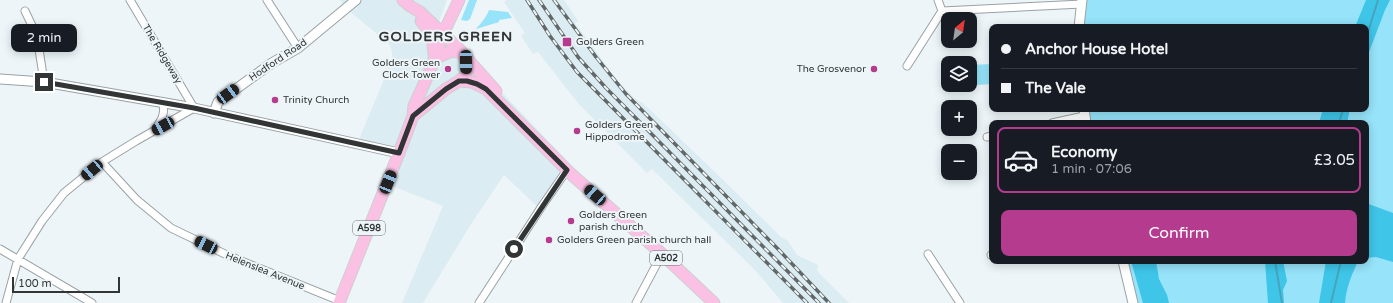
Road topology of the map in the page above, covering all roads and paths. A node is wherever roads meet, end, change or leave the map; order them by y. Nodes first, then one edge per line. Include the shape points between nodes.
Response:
1 (130, 0) edge
2 (267, 0) edge
3 (356, 0) edge
4 (459, 0) edge
5 (938, 0) edge
6 (1082, 2) edge
7 (406, 3) edge
8 (25, 11) dead end
9 (942, 11) junction
10 (1079, 24) edge
11 (443, 34) junction
12 (298, 48) junction
13 (461, 51) junction
14 (434, 59) junction
15 (907, 66) dead end
16 (429, 73) junction
17 (0, 79) edge
18 (459, 81) junction
19 (44, 82) junction
20 (446, 89) junction
21 (163, 103) junction
22 (194, 108) junction
23 (214, 112) junction
24 (413, 116) junction
25 (1085, 116) edge
26 (1066, 120) edge
27 (529, 130) junction
28 (153, 131) junction
29 (399, 153) junction
30 (102, 162) junction
31 (567, 170) junction
32 (0, 249) edge
33 (662, 254) junction
34 (928, 254) dead end
35 (18, 259) junction
36 (1124, 264) edge
37 (339, 302) edge
38 (6, 303) edge
39 (92, 303) edge
40 (479, 303) edge
41 (636, 303) edge
42 (714, 303) edge
43 (960, 303) edge
44 (1133, 303) edge

1 - 22 street, The Ridgeway
2 - 12 street
3 - 12 street, Hodford Road
4 - 11 main road, A598
5 - 9 street
6 - 9 street
6 - 10 street
7 - 11 main road, A502 via 420,12
7 - 14 main road, A502 via 432,35
8 - 19 street via 37,36
9 - 15 street
11 - 13 main road, A502
11 - 14 main road, A598
12 - 23 street, Hodford Road via 272,63 218,102
13 - 14 main road via 449,52
13 - 18 main road via 467,70
13 - 27 main road, A502
14 - 16 main road, A598
16 - 20 main road via 429,79 436,88
16 - 24 main road, A598 via 414,106
17 - 19 street
18 - 20 main road, A598
18 - 27 main road, A502 via 472,82 486,89
19 - 21 street
20 - 24 main road, A598
21 - 22 street
21 - 28 street via 163,117
22 - 23 street
22 - 28 street
23 - 29 street
24 - 29 main road, A598
25 - 26 street
27 - 31 main road, A502
28 - 30 street
29 - 37 main road, A598
30 - 35 street via 64,193 42,221
30 - 37 street, Helenslea Avenue via 137,200 171,228 229,256
31 - 33 main road, A502
31 - 40 street
32 - 35 street
33 - 41 street
33 - 42 main road, A502
34 - 43 street
35 - 38 street
35 - 39 street
36 - 44 street

